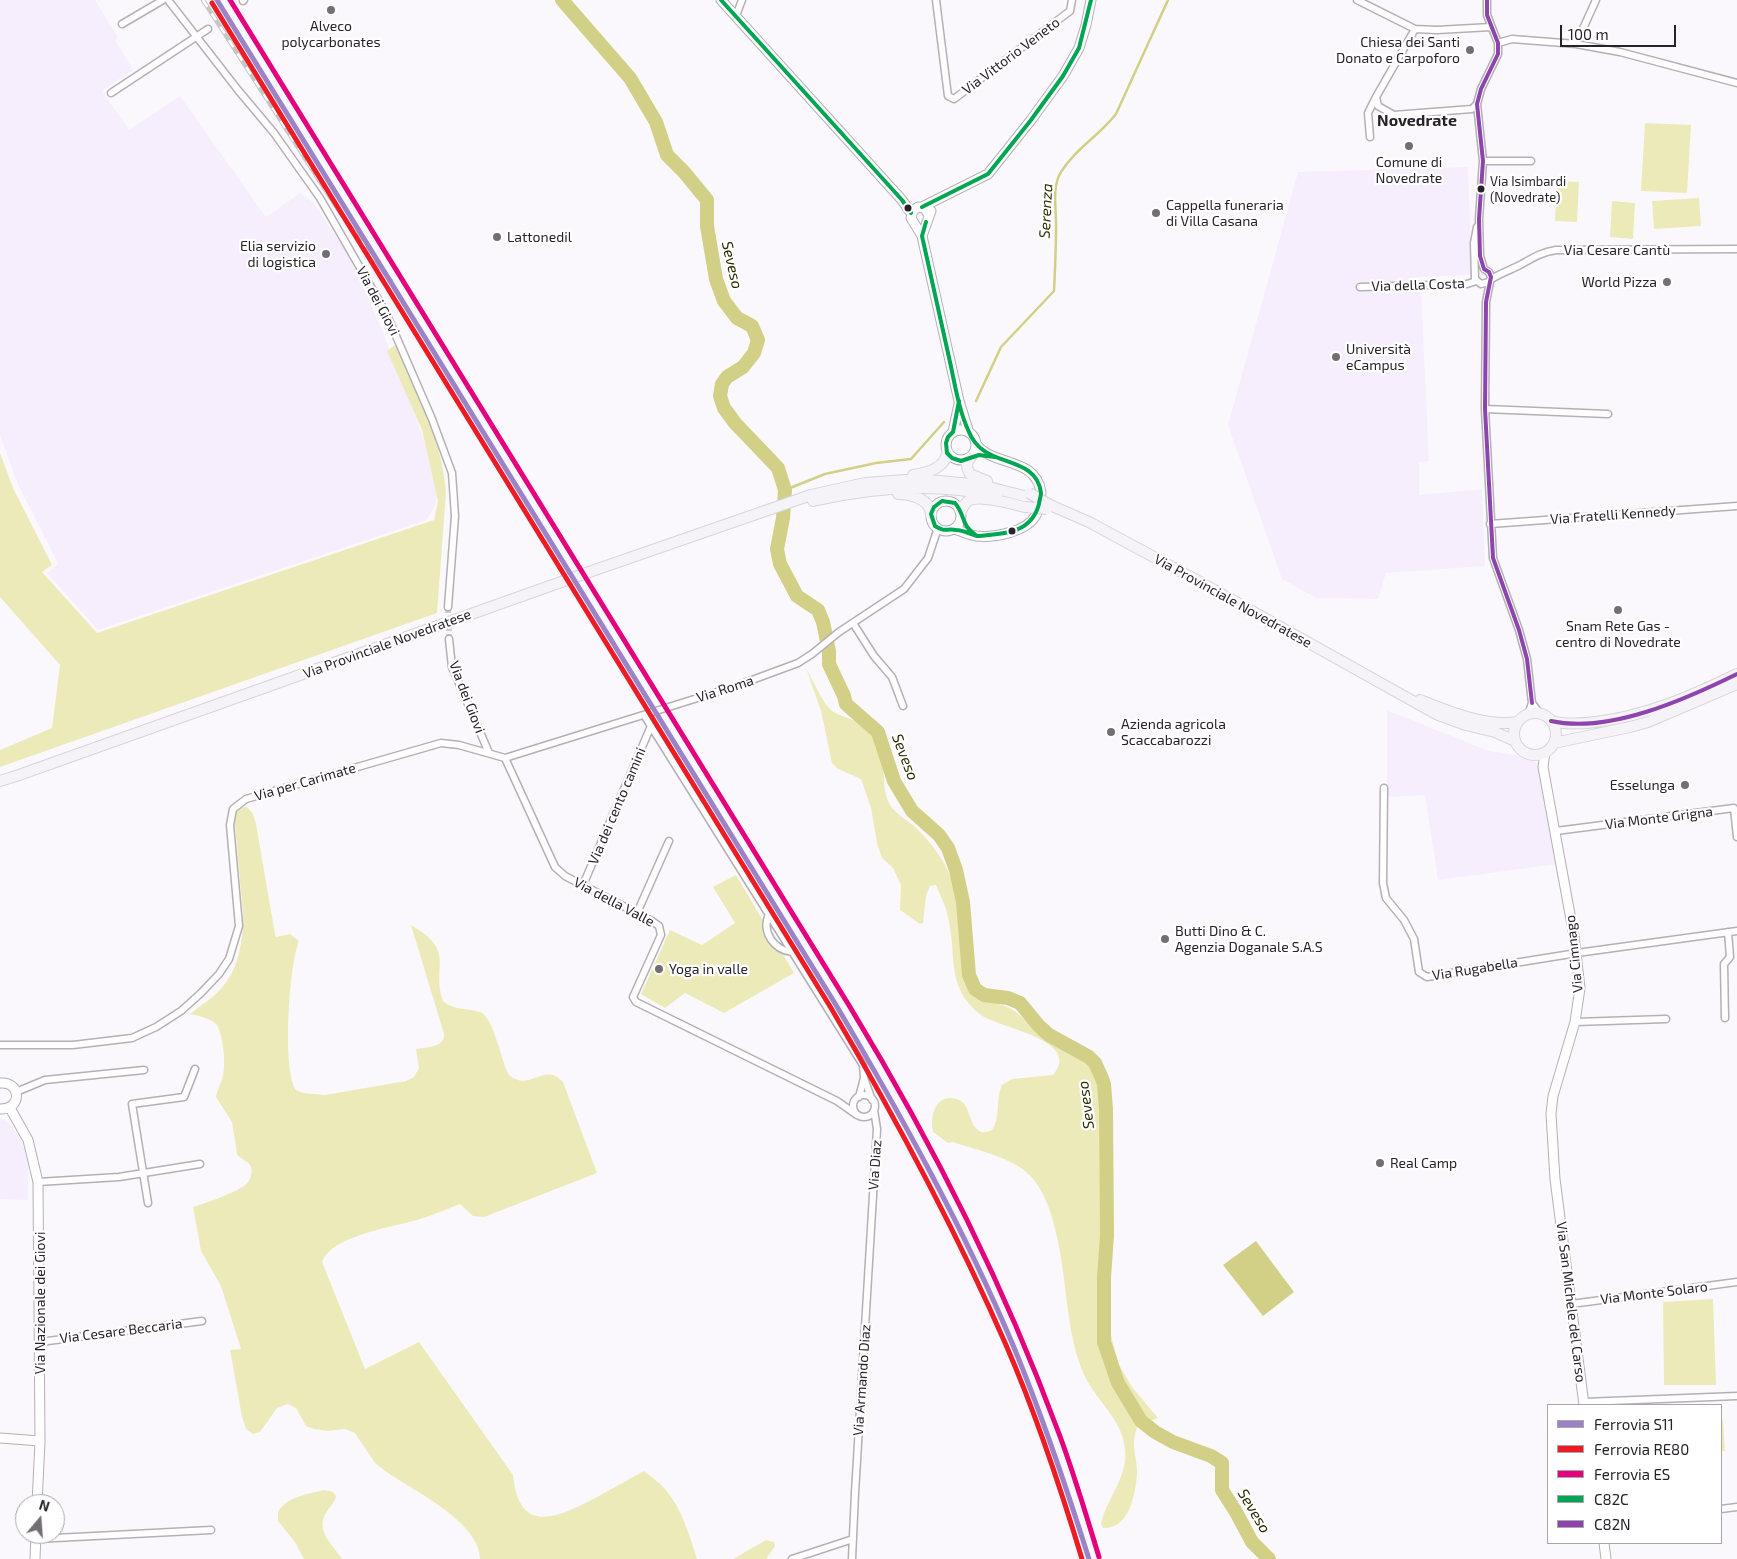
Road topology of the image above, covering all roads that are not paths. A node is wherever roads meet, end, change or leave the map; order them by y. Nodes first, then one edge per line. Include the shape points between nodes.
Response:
1 (163, 0) edge
2 (168, 0) edge
3 (721, 0) edge
4 (742, 0) edge
5 (936, 0) edge
6 (1072, 0) edge
7 (1091, 0) edge
8 (1357, 0) edge
9 (1378, 0) edge
10 (1487, 0) edge
11 (1596, 0) edge
12 (1375, 8) junction
13 (736, 16) junction
14 (122, 24) dead end
15 (1491, 27) junction
16 (208, 29) dead end
17 (1415, 29) junction
18 (197, 37) junction
19 (1498, 43) junction
20 (1576, 44) junction
21 (1737, 83) edge
22 (111, 93) dead end
23 (1376, 97) junction
24 (1477, 104) junction
25 (1370, 137) dead end
26 (1483, 161) junction
27 (1531, 161) dead end
28 (939, 199) junction
29 (917, 209) junction
30 (927, 219) junction
31 (1480, 219) junction
32 (915, 224) junction
33 (922, 236) junction
34 (1737, 249) edge
35 (1486, 269) junction
36 (1501, 273) junction
37 (1477, 280) junction
38 (1489, 281) junction
39 (1360, 287) dead end
40 (1486, 302) junction
41 (959, 401) junction
42 (1485, 409) junction
43 (1608, 414) dead end
44 (953, 432) junction
45 (969, 433) junction
46 (976, 444) junction
47 (947, 453) junction
48 (995, 456) junction
49 (971, 457) junction
50 (881, 481) junction
51 (852, 494) junction
52 (1027, 500) junction
53 (794, 503) junction
54 (1737, 506) edge
55 (931, 514) junction
56 (961, 515) junction
57 (1490, 524) junction
58 (938, 528) junction
59 (954, 529) junction
60 (977, 536) junction
61 (448, 607) tunnel mouth
62 (853, 623) junction
63 (448, 639) tunnel mouth
64 (1361, 672) junction
65 (1737, 674) edge
66 (1737, 684) edge
67 (1532, 703) junction
68 (903, 706) dead end
69 (1540, 714) junction
70 (644, 715) junction
71 (1528, 715) junction
72 (1551, 721) junction
73 (1518, 722) junction
74 (651, 726) junction
75 (1515, 741) junction
76 (1554, 743) junction
77 (489, 753) junction
78 (1539, 754) junction
79 (504, 758) junction
80 (0, 781) edge
81 (1384, 788) dead end
82 (1556, 831) junction
83 (1737, 837) edge
84 (669, 841) dead end
85 (583, 885) junction
86 (637, 913) junction
87 (768, 914) junction
88 (1737, 931) edge
89 (1728, 932) junction
90 (792, 952) junction
91 (1577, 953) junction
92 (1725, 1018) dead end
93 (1666, 1019) dead end
94 (1575, 1022) junction
95 (0, 1044) edge
96 (195, 1069) dead end
97 (144, 1070) dead end
98 (864, 1078) junction
99 (0, 1082) edge
100 (16, 1092) junction
101 (856, 1099) junction
102 (872, 1100) junction
103 (837, 1101) junction
104 (10, 1108) junction
105 (0, 1109) edge
106 (874, 1110) junction
107 (860, 1116) junction
108 (877, 1129) junction
109 (200, 1164) dead end
110 (144, 1174) junction
111 (38, 1182) junction
112 (1557, 1198) joint
113 (873, 1201) joint
114 (148, 1203) dead end
115 (1737, 1282) edge
116 (1571, 1304) junction
117 (202, 1321) dead end
118 (40, 1342) junction
119 (1737, 1396) edge
120 (1584, 1404) edge
121 (0, 1438) edge
122 (40, 1441) junction
123 (37, 1494) edge
124 (1737, 1507) edge
125 (1722, 1509) edge
126 (211, 1530) dead end
127 (65, 1535) edge
128 (853, 1539) junction
129 (36, 1544) edge
130 (1604, 1544) edge
131 (35, 1559) edge
132 (792, 1559) edge
133 (852, 1559) edge
134 (1606, 1559) edge

1 - 14 street
2 - 18 street, Via dei Giovi
3 - 13 main road
4 - 13 street
5 - 6 street, Via Vittorio Veneto via 948,96 954,99 1070,11
7 - 28 main road via 1079,48 1031,120 988,174
8 - 12 street
9 - 12 street
10 - 15 street
11 - 20 street
12 - 17 street
13 - 29 main road via 902,200
15 - 17 street
15 - 19 street
16 - 18 street
17 - 23 street
18 - 22 street
18 - 61 street, Via dei Giovi via 274,133 320,198 386,313 452,473 456,516
19 - 20 street via 1512,39
19 - 24 street via 1498,54
20 - 21 street via 1620,52
23 - 24 street via 1378,106 1394,115 1472,109
23 - 25 street via 1368,114
24 - 26 street
26 - 27 street
26 - 31 street
28 - 29 main road
28 - 30 main road
29 - 30 main road via 926,210
29 - 32 main road via 911,218
30 - 32 main road via 922,225
30 - 33 main road
31 - 35 street via 1480,256
31 - 37 street via 1474,243
32 - 33 main road
33 - 41 main road
34 - 36 street, Via Cesare Cantù via 1556,250 1536,255
35 - 36 street
35 - 37 street via 1478,270
35 - 38 street via 1491,274
36 - 38 street, Via Cesare Cantù
37 - 38 street via 1485,284
37 - 39 street, Via della Costa via 1467,284
37 - 40 street
38 - 40 street
40 - 42 street
41 - 44 main road
41 - 45 main road
42 - 43 street
42 - 57 street
44 - 45 main road via 963,430
44 - 47 main road via 948,436
45 - 46 main road
46 - 48 main road
46 - 49 main road
47 - 49 main road via 958,460
47 - 50 main road via 941,465 928,472
48 - 49 main road
48 - 60 main road via 1032,473 1041,494 1036,515 1024,527 1004,534
49 - 52 main road via 967,462 970,474
50 - 52 main road, Via Provinciale Novedratese via 928,480 981,485
50 - 53 main road, Via Provinciale Novedratese via 834,490
51 - 52 main road, Via Provinciale Novedratese via 899,489 948,490
51 - 53 main road, Via Provinciale Novedratese
51 - 55 main road via 914,496 928,505
52 - 56 main road via 972,500 964,504
52 - 64 main road, Via Provinciale Novedratese, bridge via 1105,532
53 - 80 main road, Via Provinciale Novedratese via 592,571
54 - 57 street, Via Fratelli Kennedy
55 - 56 main road via 936,504 945,500 955,503
55 - 58 main road
56 - 59 main road
56 - 60 main road via 968,530
57 - 67 street via 1493,558 1527,659
58 - 59 main road via 945,531
58 - 62 street, Via Roma via 928,558 904,589
59 - 60 main road
62 - 68 street via 892,677
62 - 70 street, Via Roma via 798,663
63 - 77 street, Via dei Giovi via 452,667
64 - 73 main road, Via Provinciale Novedratese via 1446,710 1492,722
64 - 75 main road, Via Provinciale Novedratese via 1436,714
65 - 72 main road via 1696,694 1636,715 1584,724
66 - 76 main road via 1648,722
67 - 69 street
67 - 71 street
69 - 71 main road
69 - 72 main road
70 - 74 street
70 - 79 street, Via Roma
71 - 73 main road
72 - 76 main road
73 - 75 main road
74 - 85 street, Via dei cento camini
74 - 87 street
75 - 78 main road via 1522,751
76 - 78 main road
77 - 79 street
77 - 95 street, Via per Carimate via 441,743 246,799 233,809 230,825 240,926 229,958 202,993 181,1012 132,1038 73,1045
78 - 82 main road, Via Cimnago
79 - 85 street, Via della Valle via 555,867
81 - 91 street, Via Rugabella via 1383,883 1386,898 1414,939 1419,972 1427,977
82 - 83 street, Via Monte Grigna via 1734,808
82 - 91 main road, Via Cimnago
84 - 86 street
85 - 86 street, Via della Valle
86 - 103 street, Via della Valle via 659,926 661,935 633,997 636,1002
87 - 90 street
87 - 90 street via 766,930 776,946
88 - 89 street, Via Rugabella
89 - 91 street, Via Rugabella
89 - 92 street via 1730,957 1724,964
90 - 98 street via 862,1066
91 - 94 main road, Via Cimnago via 1580,988
93 - 94 street
94 - 112 main road, Via Cimnago via 1552,1096
96 - 110 street via 184,1097 132,1104
97 - 100 street via 53,1078
98 - 101 street
98 - 102 street
99 - 100 main road via 8,1083
100 - 104 main road via 16,1101
101 - 102 street via 866,1096
101 - 103 street
101 - 107 street via 853,1108
102 - 106 street
103 - 107 street
104 - 105 main road
104 - 111 main road, Via Nazionale dei Giovi via 28,1140
106 - 107 street via 870,1115
106 - 108 street, Via Diaz
107 - 108 street
108 - 113 street, Via Diaz
109 - 110 street
110 - 111 street
110 - 114 street
111 - 118 main road, Via Nazionale dei Giovi
112 - 116 main road, Via San Michele del Carso
113 - 128 street, Via Armando Diaz
115 - 116 street, Via Monte Solaro
116 - 120 main road, Via San Michele del Carso
117 - 118 street, Via Cesare Beccaria
118 - 122 main road, Via Nazionale dei Giovi
119 - 120 street
121 - 122 main road
122 - 123 main road, Via Nazionale dei Giovi
124 - 125 street
126 - 127 street
128 - 132 street
128 - 133 street, Via Armando Diaz
129 - 131 main road
130 - 134 main road

